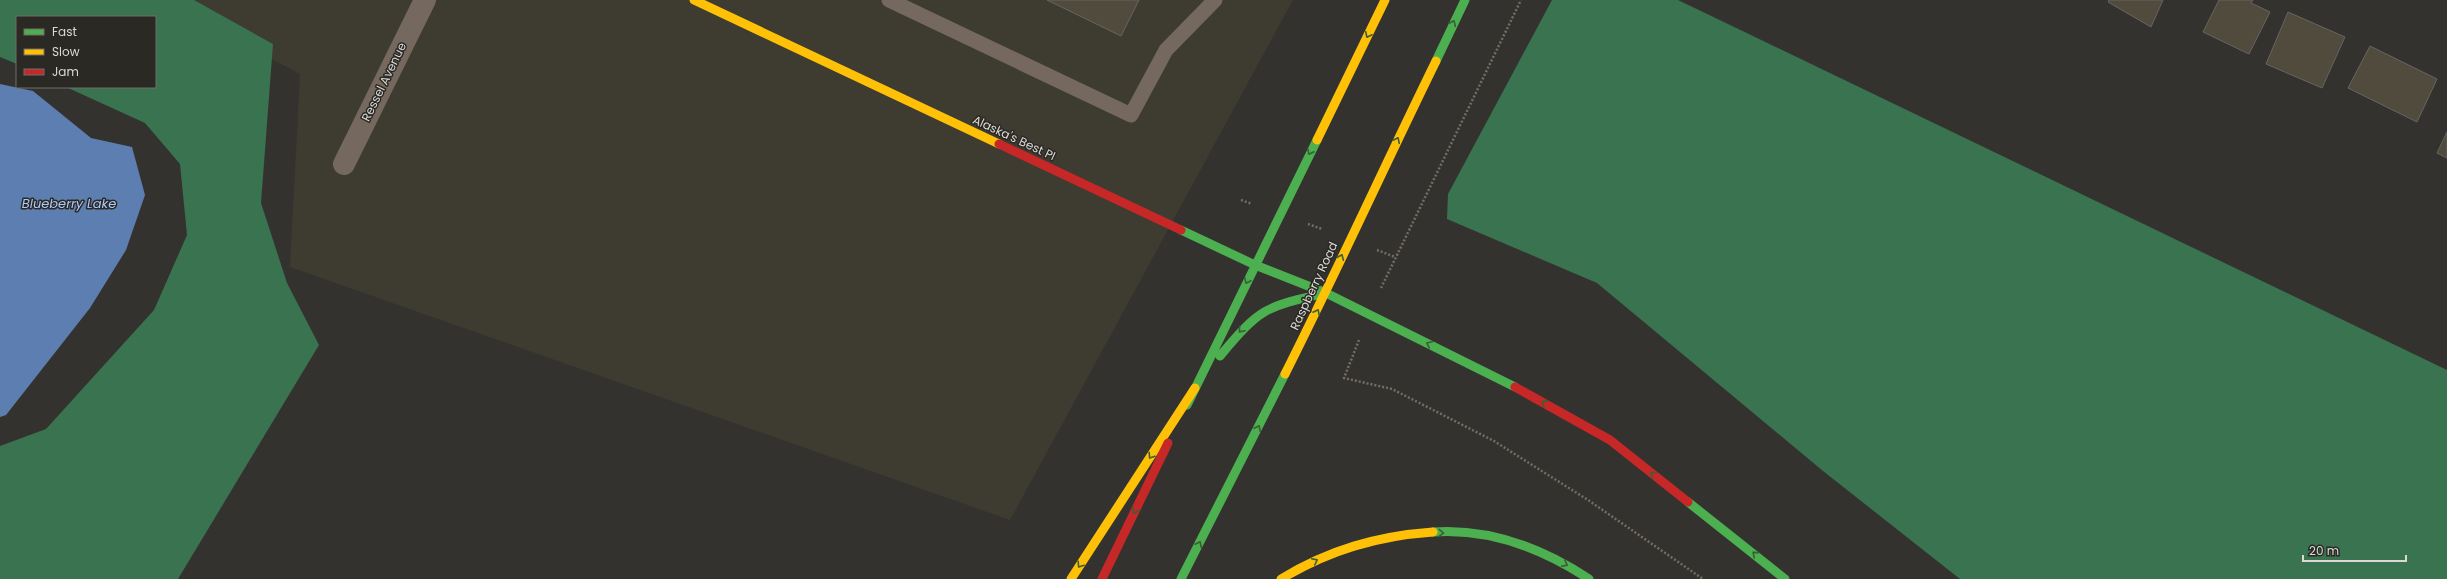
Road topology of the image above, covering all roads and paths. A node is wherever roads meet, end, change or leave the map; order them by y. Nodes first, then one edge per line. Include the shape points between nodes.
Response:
1 (425, 0) edge
2 (694, 0) edge
3 (889, 0) edge
4 (1215, 0) edge
5 (1385, 0) edge
6 (1464, 0) edge
7 (1521, 0) edge
8 (344, 164) dead end
9 (1241, 200) dead end
10 (1280, 215) junction
11 (1350, 238) junction
12 (1255, 266) junction
13 (1326, 293) junction
14 (1344, 378) dead end
15 (1195, 388) junction
16 (1070, 579) edge
17 (1102, 579) edge
18 (1181, 579) edge
19 (1281, 579) edge
20 (1590, 579) edge
21 (1703, 579) edge
22 (1785, 579) edge

1 - 8 street, Ressel Avenue
2 - 12 main road, Alaska's Best PI
3 - 4 lane via 1131,114 1166,50
5 -> 10 main road
11 -> 6 main road, Raspberry Road
7 - 11 path via 1395,257
9 - 10 path
10 - 11 path
10 - 12 main road
13 -> 11 main road, Raspberry Road
12 - 13 main road, Alaska's Best PI
12 -> 15 main road
13 -> 15 main road via 1286,302 1263,311 1244,327
18 -> 13 main road, Raspberry Road
22 -> 13 main road, Alaska's Best PI via 1610,440 1488,372
14 - 21 path via 1392,389 1494,440 1588,500
15 -> 16 main road
15 -> 17 main road
19 -> 20 main road via 1354,544 1397,533 1433,532 1481,535 1530,547

